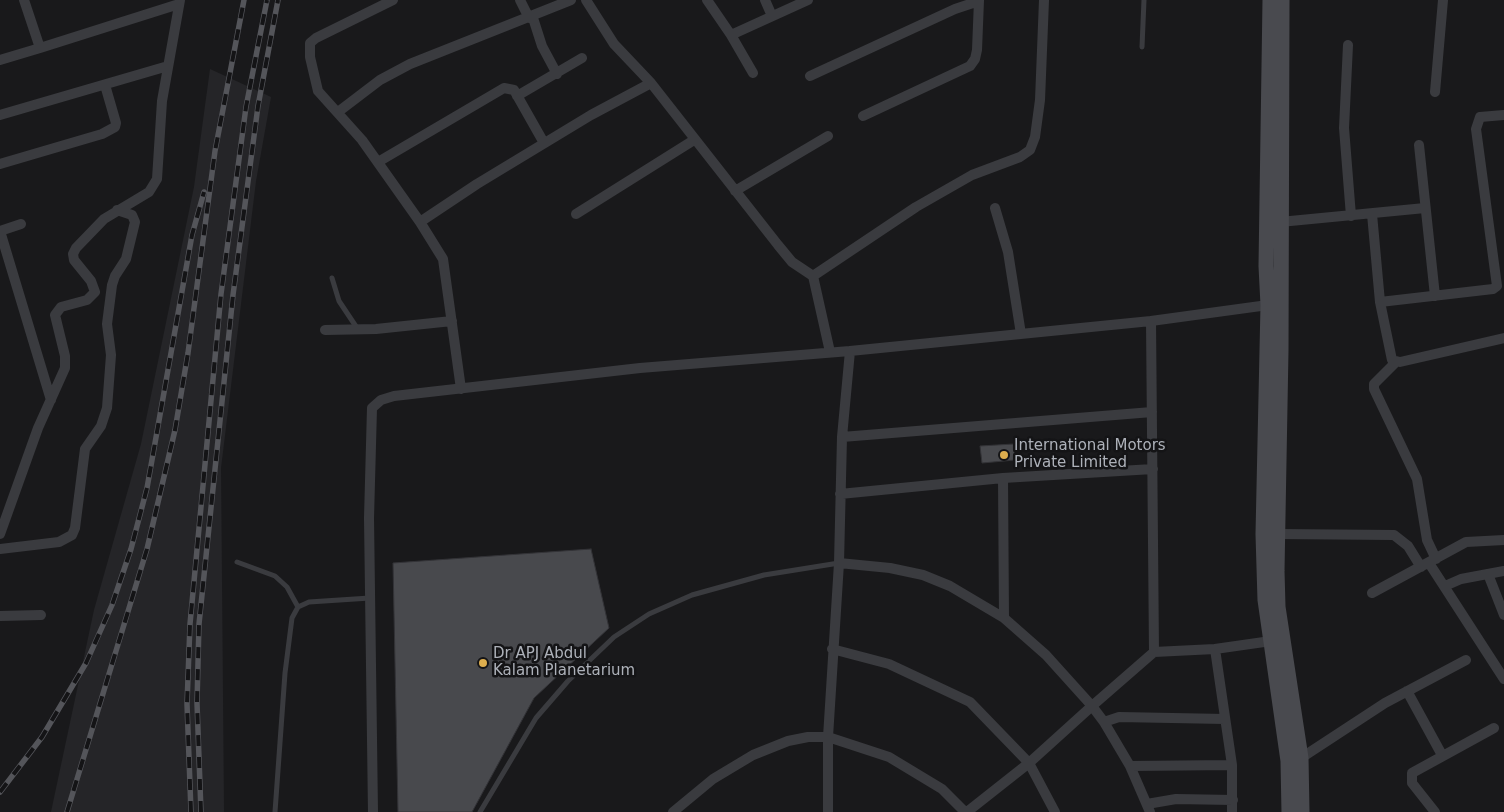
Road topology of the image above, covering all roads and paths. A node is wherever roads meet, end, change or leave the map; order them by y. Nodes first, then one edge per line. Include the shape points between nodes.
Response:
1 (24, 0) edge
2 (393, 0) edge
3 (520, 0) edge
4 (572, 0) edge
5 (586, 0) edge
6 (707, 0) edge
7 (765, 0) edge
8 (808, 0) edge
9 (979, 0) edge
10 (1044, 0) edge
11 (1144, 0) edge
12 (1270, 0) edge
13 (1282, 0) edge
14 (1443, 0) edge
15 (179, 2) edge
16 (772, 16) junction
17 (528, 18) junction
18 (732, 35) junction
19 (1348, 45) dead end
20 (1142, 46) dead end
21 (40, 48) junction
22 (582, 58) dead end
23 (0, 60) edge
24 (168, 66) junction
25 (753, 73) dead end
26 (557, 74) junction
27 (810, 76) dead end
28 (651, 83) junction
29 (105, 85) junction
30 (1435, 92) dead end
31 (517, 96) junction
32 (338, 112) junction
33 (0, 115) edge
34 (1504, 115) edge
35 (863, 116) dead end
36 (828, 136) dead end
37 (694, 140) junction
38 (544, 143) junction
39 (1419, 145) dead end
40 (378, 162) junction
41 (0, 164) edge
42 (735, 191) junction
43 (994, 208) dead end
44 (1424, 208) junction
45 (117, 210) junction
46 (576, 214) dead end
47 (1372, 214) junction
48 (1351, 216) junction
49 (420, 222) junction
50 (1280, 222) junction
51 (21, 224) dead end
52 (0, 231) edge
53 (813, 276) junction
54 (332, 278) dead end
55 (1436, 296) junction
56 (1380, 302) junction
57 (1268, 305) junction
58 (1152, 320) junction
59 (452, 321) junction
60 (357, 329) junction
61 (325, 330) dead end
62 (1021, 334) junction
63 (1504, 338) edge
64 (850, 351) junction
65 (830, 352) junction
66 (1395, 362) junction
67 (461, 388) junction
68 (51, 400) junction
69 (1152, 412) junction
70 (842, 437) junction
71 (1153, 469) junction
72 (1003, 478) junction
73 (840, 494) junction
74 (0, 534) edge
75 (1277, 534) junction
76 (1504, 540) edge
77 (0, 549) edge
78 (237, 562) dead end
79 (839, 562) junction
80 (1428, 563) junction
81 (1504, 571) edge
82 (1488, 574) junction
83 (1445, 586) junction
84 (1372, 593) dead end
85 (370, 598) junction
86 (298, 607) junction
87 (42, 615) dead end
88 (1504, 615) edge
89 (0, 616) edge
90 (1004, 618) junction
91 (1271, 641) junction
92 (832, 649) junction
93 (1216, 649) junction
94 (1154, 652) junction
95 (1466, 660) dead end
96 (1504, 679) edge
97 (1407, 691) junction
98 (1092, 706) junction
99 (1225, 719) junction
100 (1104, 722) junction
101 (1494, 728) dead end
102 (828, 738) junction
103 (1442, 755) junction
104 (1301, 758) junction
105 (1028, 763) junction
106 (1130, 766) junction
107 (1232, 766) junction
108 (1233, 800) junction
109 (1148, 808) edge
110 (275, 812) edge
111 (374, 812) edge
112 (480, 812) edge
113 (672, 812) edge
114 (828, 812) edge
115 (966, 812) edge
116 (1055, 812) edge
117 (1232, 812) edge
118 (1289, 812) edge
119 (1302, 812) edge
120 (1435, 812) edge

1 - 21 street
2 - 32 street via 310,43 318,91
3 - 17 street
4 - 17 street
5 - 28 street via 614,44
6 - 18 street
7 - 16 street
8 - 16 street
9 - 27 street
9 - 35 street via 977,50 970,66
10 - 53 street via 1040,100 1035,138 1030,150 972,175 916,207
11 - 20 lane
12 - 57 main road
13 - 50 main road
14 - 30 street
15 - 21 street
15 - 24 street
16 - 18 street
17 - 26 street via 533,18 542,46
17 - 32 street via 410,64 380,80
18 - 25 street
19 - 48 street via 1344,128
21 - 23 street
22 - 26 street
24 - 29 street
24 - 45 street via 154,186 140,199
26 - 31 street
28 - 37 street
28 - 38 street
29 - 33 street
29 - 41 street via 115,127 102,134
31 - 38 street
31 - 40 street via 514,90 504,88
32 - 40 street
34 - 55 street via 1480,117 1476,129 1497,286
36 - 42 street
37 - 42 street
37 - 46 street
38 - 49 street
39 - 44 street
40 - 49 street
42 - 53 street via 792,262
43 - 62 street via 1008,252
44 - 47 street
44 - 55 street
45 - 68 street via 92,230 73,254 95,292 86,300 61,307 55,315 66,364
45 - 77 street via 132,215 135,222 126,258 112,285 107,324 111,355 107,408 101,426 85,449 75,528 72,535 59,542
47 - 48 street
47 - 56 street
48 - 50 street
49 - 59 street via 442,259
50 - 75 main road
51 - 52 street
52 - 68 street
53 - 65 street
54 - 60 lane via 339,301
55 - 56 street
56 - 66 street via 1390,356
57 - 58 street
57 - 91 main road via 1263,534 1265,600
58 - 62 street
58 - 69 street
59 - 60 street
59 - 67 street
60 - 61 street
62 - 64 street
63 - 66 street
64 - 65 street
64 - 70 street
65 - 67 street via 640,368
66 - 80 street via 1374,384 1374,389 1417,479
67 - 85 street via 394,396 381,400 372,408
68 - 74 street
69 - 70 street
69 - 71 street
70 - 73 street
71 - 72 street
71 - 94 street
72 - 73 street
72 - 90 street
73 - 79 street
75 - 80 street via 1394,536
75 - 104 main road via 1278,607
76 - 80 street via 1466,542
78 - 86 lane via 275,576 287,587
79 - 90 street via 923,575 950,586
79 - 92 street
79 - 112 lane via 764,575 692,595 649,614 614,637 568,681 536,718
80 - 83 street
80 - 84 street
81 - 82 street
82 - 83 street
82 - 88 street
83 - 96 street
85 - 86 lane via 309,602
85 - 111 street
86 - 110 lane via 292,618 285,673
87 - 89 street
90 - 98 street via 1046,655
91 - 93 street
91 - 118 main road via 1288,761
92 - 102 street
92 - 105 street via 889,664 970,702
93 - 94 street
93 - 99 street
94 - 98 street
95 - 97 street
97 - 103 street
97 - 104 street
98 - 100 street
98 - 105 street
99 - 100 street via 1119,717
99 - 107 street
100 - 106 street
101 - 103 street
102 - 113 street via 788,741 753,755 713,779
102 - 114 street
102 - 115 street via 888,757 942,788
103 - 120 street via 1416,769 1410,778
104 - 119 main road
105 - 115 street
105 - 116 street
106 - 107 street
106 - 109 street
107 - 108 street
108 - 109 street via 1176,799
108 - 117 street

